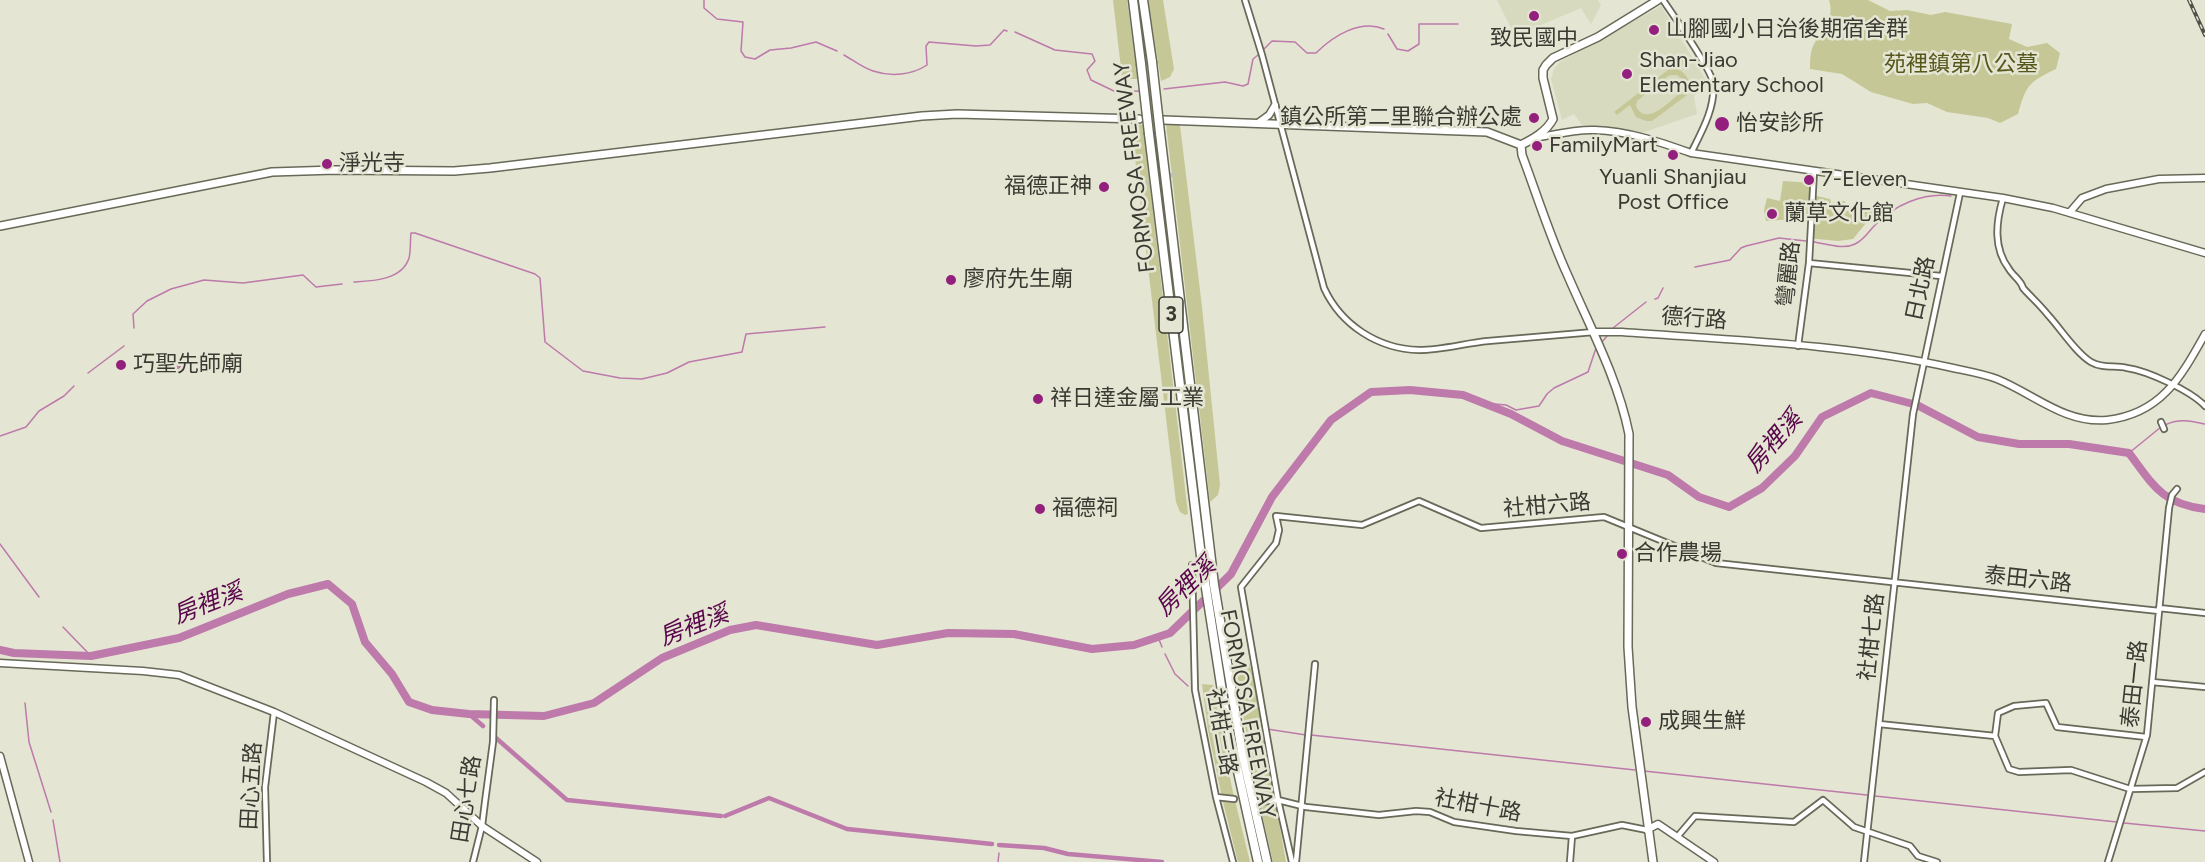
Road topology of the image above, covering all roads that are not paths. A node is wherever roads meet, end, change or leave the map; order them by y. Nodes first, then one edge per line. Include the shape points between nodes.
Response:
1 (1133, 0) edge
2 (1143, 0) edge
3 (1245, 0) edge
4 (1658, 0) edge
5 (1664, 0) edge
6 (1275, 105) junction
7 (1139, 119) dead end
8 (1163, 120) dead end
9 (1258, 123) junction
10 (1280, 124) junction
11 (1533, 138) junction
12 (1521, 145) junction
13 (1691, 153) junction
14 (1814, 171) junction
15 (2205, 178) edge
16 (1960, 193) junction
17 (2003, 198) junction
18 (2070, 212) junction
19 (0, 226) edge
20 (2205, 253) edge
21 (1809, 262) junction
22 (1941, 276) junction
23 (1594, 332) junction
24 (2205, 334) edge
25 (1797, 346) junction
26 (1923, 362) junction
27 (2173, 386) junction
28 (1918, 393) joint
29 (2205, 406) edge
30 (2160, 422) dead end
31 (2164, 429) dead end
32 (2177, 489) dead end
33 (1629, 527) junction
34 (1192, 565) dead end
35 (1894, 582) junction
36 (2159, 609) junction
37 (2205, 613) edge
38 (0, 663) edge
39 (1315, 664) dead end
40 (2152, 682) junction
41 (2205, 687) edge
42 (494, 701) dead end
43 (274, 712) junction
44 (1879, 724) junction
45 (1995, 736) junction
46 (2146, 737) junction
47 (0, 756) edge
48 (2205, 772) edge
49 (2130, 789) junction
50 (1216, 797) junction
51 (1234, 799) dead end
52 (1278, 800) junction
53 (1259, 802) dead end
54 (1300, 806) junction
55 (482, 826) junction
56 (1647, 830) junction
57 (1867, 831) junction
58 (1572, 836) junction
59 (1677, 837) junction
60 (29, 862) edge
61 (267, 862) edge
62 (473, 862) edge
63 (537, 862) edge
64 (1233, 862) edge
65 (1258, 862) edge
66 (1267, 862) edge
67 (1294, 862) edge
68 (1570, 862) edge
69 (1653, 862) edge
70 (1714, 862) edge
71 (1864, 862) edge
72 (1937, 862) edge
73 (2108, 862) edge

1 - 65 highway, FORMOSA FREEWAY / 3, bridge via 1218,668
2 - 66 highway, FORMOSA FREEWAY / 3, bridge via 1214,585 1242,752
3 - 6 street, 德行路
4 - 11 main road via 1546,64 1543,78 1553,119
5 - 13 street via 1713,81 1708,116
6 - 9 street
6 - 10 street, 德行路
7 - 19 main road via 957,114 490,168 272,172
8 - 9 main road
9 - 10 main road
10 - 12 main road via 1486,132
10 - 23 street, 德行路 via 1324,288 1336,308 1367,336 1393,348 1421,350
11 - 12 main road
11 - 13 street via 1594,130 1658,141
12 - 23 main road via 1567,274
13 - 14 street
14 - 16 street
14 - 21 street, 彎麗路
15 - 18 street via 2159,179 2106,189 2082,198
16 - 17 street
16 - 22 street, 日北路
17 - 18 street
17 - 27 street via 1998,215 1998,249 2023,288 2066,338 2097,365 2131,368
18 - 20 street
21 - 22 street
21 - 25 street, 彎麗路
22 - 26 street, 日北路
23 - 25 street, 德行路
23 - 33 main road via 1629,434
24 - 27 street, 德行路
25 - 26 street, 德行路
26 - 27 street, 德行路 via 1997,379 2072,417 2123,417 2160,398
26 - 28 street, 日北路
27 - 29 street via 2191,393
28 - 35 street, 社柑七路 via 1912,416
30 - 31 street
32 - 36 street, 泰田一路 via 2169,504
33 - 35 street, 社柑六路 via 1716,563
33 - 52 street, 社柑六路 via 1604,517 1481,528 1419,501 1362,525 1276,516 1280,530 1276,543 1241,588
33 - 56 main road via 1628,647
34 - 50 street, 社柑三路 via 1196,705
35 - 36 street, 泰田六路
35 - 44 street, 社柑七路
36 - 37 street, 泰田六路
36 - 40 street, 泰田一路
38 - 43 street via 179,675
39 - 54 street
40 - 41 street
40 - 46 street, 泰田一路
42 - 55 street, 田心七路
43 - 55 street via 426,782
43 - 61 street, 田心五路 via 265,787
44 - 45 street
44 - 57 street, 社柑七路
45 - 46 street via 1998,713 2014,706 2046,703 2057,727
45 - 49 street via 2009,769 2071,770
46 - 49 street, 泰田一路
47 - 60 street
48 - 49 street via 2177,788
49 - 73 street, 泰田一路
50 - 51 street
50 - 64 street, 社柑三路
52 - 53 street
52 - 54 street, 社柑十路
52 - 67 street
54 - 58 street, 社柑十路 via 1379,815 1423,811 1454,822
54 - 67 street
55 - 62 street, 田心七路
55 - 63 street
56 - 58 street, 社柑十路 via 1622,825
56 - 59 street via 1658,824
56 - 69 main road
57 - 59 street via 1854,827 1823,800 1794,822 1695,816
57 - 71 street, 社柑七路
57 - 72 street via 1910,846 1918,856
58 - 68 street
59 - 70 street

